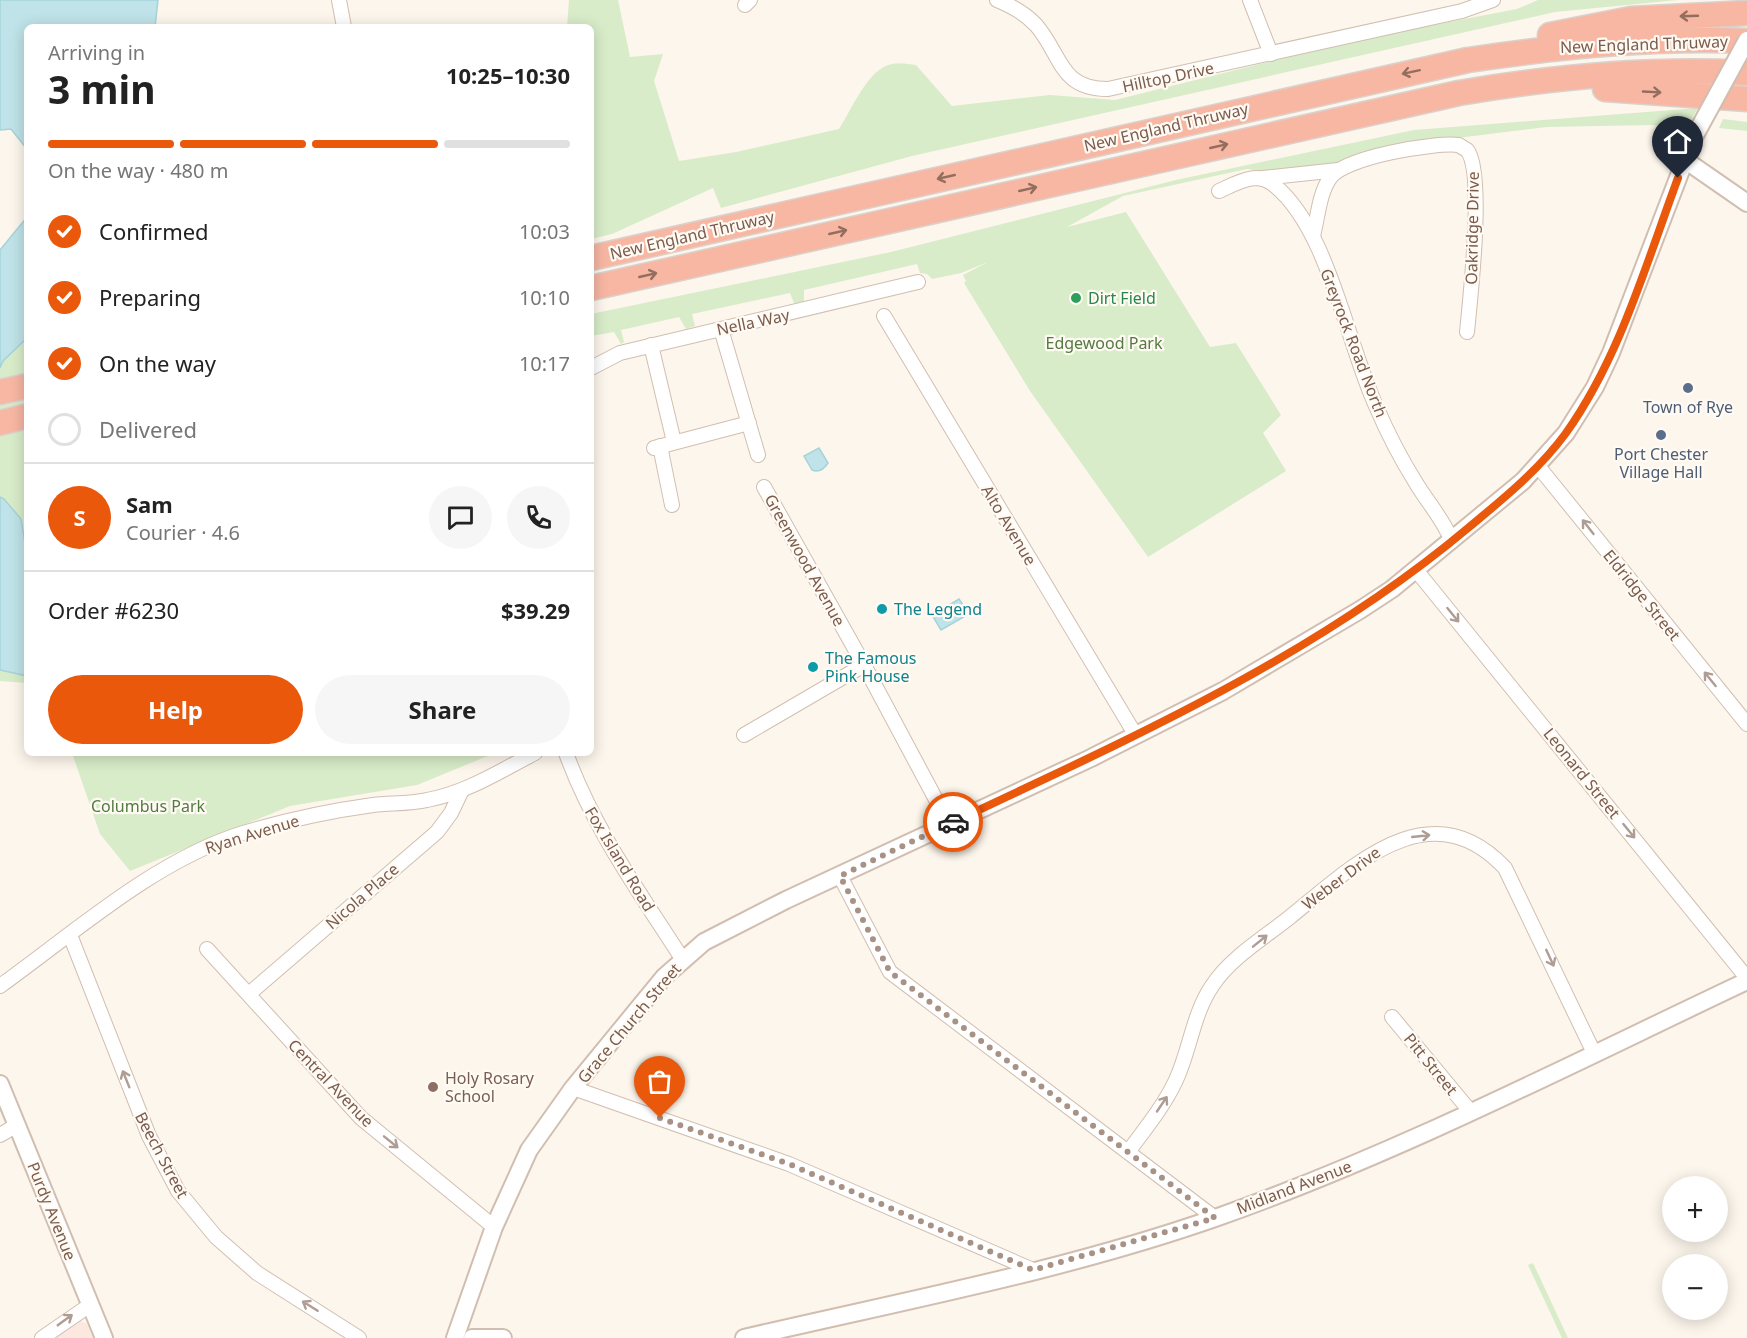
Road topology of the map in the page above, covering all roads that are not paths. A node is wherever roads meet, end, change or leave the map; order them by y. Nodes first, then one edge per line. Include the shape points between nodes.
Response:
1 (339, 0) edge
2 (997, 0) edge
3 (1250, 0) edge
4 (1493, 0) edge
5 (1747, 13) edge
6 (343, 24) edge
7 (1747, 40) edge
8 (1271, 54) junction
9 (1468, 60) junction
10 (1747, 73) edge
11 (1510, 84) junction
12 (1747, 99) edge
13 (1685, 160) junction
14 (1338, 170) junction
15 (1261, 178) junction
16 (1219, 191) dead end
17 (1747, 203) edge
18 (1313, 236) junction
19 (594, 257) edge
20 (918, 282) dead end
21 (594, 287) edge
22 (884, 316) dead end
23 (721, 329) junction
24 (1467, 332) dead end
25 (651, 345) junction
26 (594, 366) edge
27 (24, 387) edge
28 (0, 392) edge
29 (24, 418) edge
30 (0, 423) edge
31 (749, 423) junction
32 (674, 442) junction
33 (758, 455) dead end
34 (1538, 466) junction
35 (764, 487) dead end
36 (672, 506) dead end
37 (1452, 541) junction
38 (1416, 570) junction
39 (864, 665) junction
40 (1747, 724) edge
41 (1135, 734) junction
42 (744, 735) dead end
43 (529, 756) edge
44 (567, 756) edge
45 (462, 790) junction
46 (949, 824) junction
47 (840, 876) junction
48 (70, 935) junction
49 (207, 949) dead end
50 (683, 960) junction
51 (1747, 980) edge
52 (0, 986) edge
53 (250, 993) junction
54 (1392, 1017) dead end
55 (1594, 1053) junction
56 (0, 1084) edge
57 (573, 1088) junction
58 (1470, 1111) junction
59 (17, 1125) junction
60 (0, 1135) edge
61 (1128, 1152) junction
62 (1215, 1218) junction
63 (494, 1227) junction
64 (1033, 1270) junction
65 (90, 1305) junction
66 (42, 1338) edge
67 (104, 1338) edge
68 (359, 1338) edge
69 (455, 1338) edge
70 (472, 1338) edge
71 (503, 1338) edge
72 (744, 1338) edge

1 - 6 street
2 - 8 street, Hilltop Drive via 1027,16 1074,82 1094,89 1122,88
3 - 8 street
4 - 8 street, Hilltop Drive via 1462,11
5 -> 9 highway via 1589,26
7 - 9 highway, New England Thruway via 1590,44
7 - 13 street, Grace Church Street, bridge
9 -> 19 highway, New England Thruway
10 - 11 highway, New England Thruway via 1669,72
11 -> 12 highway
21 -> 11 highway, New England Thruway via 1397,105
13 - 17 street
13 - 34 street, Grace Church Street via 1595,387 1566,433
14 - 15 street, Oakridge Drive
14 - 18 street via 1324,190
14 - 24 street, Oakridge Drive via 1354,161 1406,151 1452,144 1467,150 1475,186
15 - 16 street, Oakridge Drive via 1250,178
15 - 18 street, Greyrock Road North via 1273,183 1296,205
18 - 37 street, Greyrock Road North via 1376,406 1416,484 1444,522
20 - 23 street, Nella Way
22 - 41 street, Alto Avenue
23 - 25 street, Nella Way
23 - 31 street
25 - 26 street, Nella Way via 620,352
25 - 32 street
27 - 28 highway
29 - 30 highway
31 - 32 street
31 - 33 street
32 - 36 street via 657,447
34 - 37 street, Grace Church Street
40 -> 34 street, Eldridge Street
35 - 39 street, Greenwood Avenue
37 - 38 street, Grace Church Street
38 - 41 street, Grace Church Street via 1360,610 1268,666
38 -> 51 street, Leonard Street
39 - 42 street
39 - 46 street, Greenwood Avenue
41 - 46 street, Grace Church Street
43 - 45 street, Ryan Avenue
44 - 50 street, Fox Island Road via 602,834
45 - 48 street, Ryan Avenue via 427,800 373,805 275,824 207,846 153,875
45 - 53 street, Nicola Place via 437,832
46 - 47 street, Grace Church Street
47 - 50 street, Grace Church Street via 704,942
47 - 61 street via 890,972
48 - 52 street, Ryan Avenue
68 -> 48 street, Beech Street via 257,1273 216,1237 178,1191 149,1136
49 - 53 street, Central Avenue
50 - 57 street, Grace Church Street via 664,977
51 - 55 street, Midland Avenue
53 -> 63 street, Central Avenue via 361,1118
54 - 58 street, Pitt Street
55 - 58 street, Midland Avenue
61 -> 55 street, Weber Drive via 1177,1079 1203,1002 1221,974 1362,859 1401,839 1434,835 1464,839 1495,856 1505,868
56 - 59 street, Purdy Avenue
57 - 63 street, Grace Church Street via 529,1150
57 - 64 street via 789,1164
58 - 62 street, Midland Avenue via 1308,1183
59 - 60 street
59 - 65 street, Purdy Avenue
61 - 62 street
62 - 64 street, Midland Avenue
63 - 69 street, Grace Church Street
64 - 72 street, Midland Avenue
66 -> 65 street
65 - 67 street, Purdy Avenue
70 - 71 street

